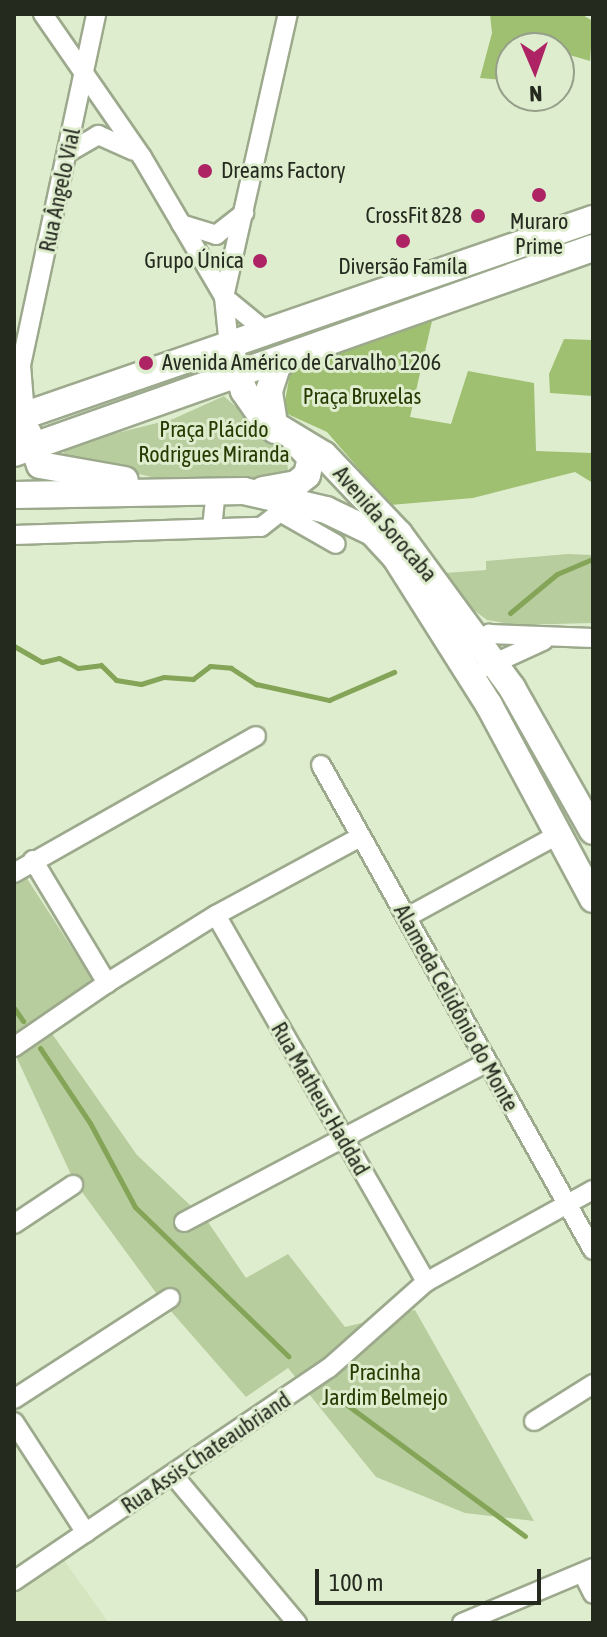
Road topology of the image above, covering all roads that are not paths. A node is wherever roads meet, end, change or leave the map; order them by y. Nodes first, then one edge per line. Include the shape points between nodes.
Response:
1 (96, 14) edge
2 (288, 14) edge
3 (49, 16) edge
4 (84, 69) junction
5 (69, 152) junction
6 (142, 157) junction
7 (246, 211) junction
8 (593, 219) edge
9 (179, 222) junction
10 (593, 248) edge
11 (451, 283) junction
12 (224, 297) junction
13 (268, 333) junction
14 (229, 346) junction
15 (288, 357) junction
16 (18, 372) edge
17 (237, 375) junction
18 (20, 417) edge
19 (285, 435) junction
20 (22, 450) edge
21 (171, 489) junction
22 (216, 489) junction
23 (244, 491) junction
24 (14, 495) edge
25 (212, 528) junction
26 (14, 535) edge
27 (336, 544) dead end
28 (593, 638) edge
29 (477, 639) junction
30 (545, 640) junction
31 (495, 663) junction
32 (462, 664) junction
33 (256, 736) dead end
34 (321, 765) dead end
35 (593, 831) edge
36 (559, 834) junction
37 (360, 837) junction
38 (33, 860) junction
39 (14, 873) edge
40 (593, 899) edge
41 (216, 915) junction
42 (407, 917) junction
43 (107, 983) junction
44 (14, 1047) edge
45 (485, 1063) junction
46 (342, 1140) junction
47 (73, 1185) dead end
48 (593, 1190) edge
49 (567, 1205) junction
50 (184, 1222) dead end
51 (14, 1224) edge
52 (593, 1250) edge
53 (426, 1282) junction
54 (170, 1298) dead end
55 (593, 1384) edge
56 (14, 1399) edge
57 (534, 1421) dead end
58 (14, 1422) edge
59 (174, 1476) junction
60 (86, 1533) junction
61 (588, 1571) edge
62 (14, 1581) edge
63 (593, 1594) edge
64 (297, 1623) edge
65 (462, 1623) edge

1 - 4 street, Rua Ângelo Vial
2 - 7 street
3 - 4 street
4 - 5 street, Rua Ângelo Vial
4 - 6 street
5 - 6 street via 98,135 121,141
5 - 16 street, Rua Ângelo Vial
6 - 9 street
7 - 9 street via 233,227 216,235 198,233
7 - 12 street
8 - 11 street
9 - 12 street
10 - 11 street
11 - 13 street
11 - 15 street
12 - 13 street
12 - 14 street
13 - 14 street
14 - 17 street, Avenida Sorocaba
14 - 18 street
15 - 17 street
15 - 19 street via 277,366 269,391
16 - 18 street, Rua Ângelo Vial
17 - 19 street, Avenida Sorocaba
17 - 20 street
18 - 20 street
19 - 23 street via 311,458 307,475 279,489
19 - 29 street, Avenida Sorocaba via 324,455 347,477 399,534
20 - 21 street via 40,465
21 - 22 street, Avenida Sorocaba
21 - 24 street
22 - 23 street, Avenida Sorocaba
22 - 25 street
23 - 32 street, Avenida Sorocaba via 326,510 372,532 396,558
25 - 26 street
25 - 27 street via 261,527 280,512
28 - 30 street
29 - 30 street via 489,634
29 - 31 street, Avenida Sorocaba
29 - 32 street
30 - 31 street
31 - 32 street
31 - 35 street, Avenida Sorocaba
32 - 36 street, Avenida Sorocaba
33 - 38 street
34 - 37 street, Alameda Celidônio do Monte
36 - 40 street, Avenida Sorocaba
36 - 42 street
37 - 41 street
37 - 42 street, Alameda Celidônio do Monte
38 - 39 street
38 - 43 street
41 - 43 street
41 - 46 street, Rua Matheus Haddad
42 - 45 street, Alameda Celidônio do Monte
43 - 44 street
45 - 46 street
45 - 49 street, Alameda Celidônio do Monte
46 - 50 street
46 - 53 street, Rua Matheus Haddad
47 - 51 street
48 - 49 street, Rua Assis Chateaubriand
49 - 52 street, Alameda Celidônio do Monte
49 - 53 street, Rua Assis Chateaubriand
53 - 59 street, Rua Assis Chateaubriand via 329,1368
54 - 56 street
55 - 57 street
58 - 60 street
59 - 60 street, Rua Assis Chateaubriand
59 - 64 street
60 - 62 street, Rua Assis Chateaubriand
61 - 63 street
61 - 65 street

